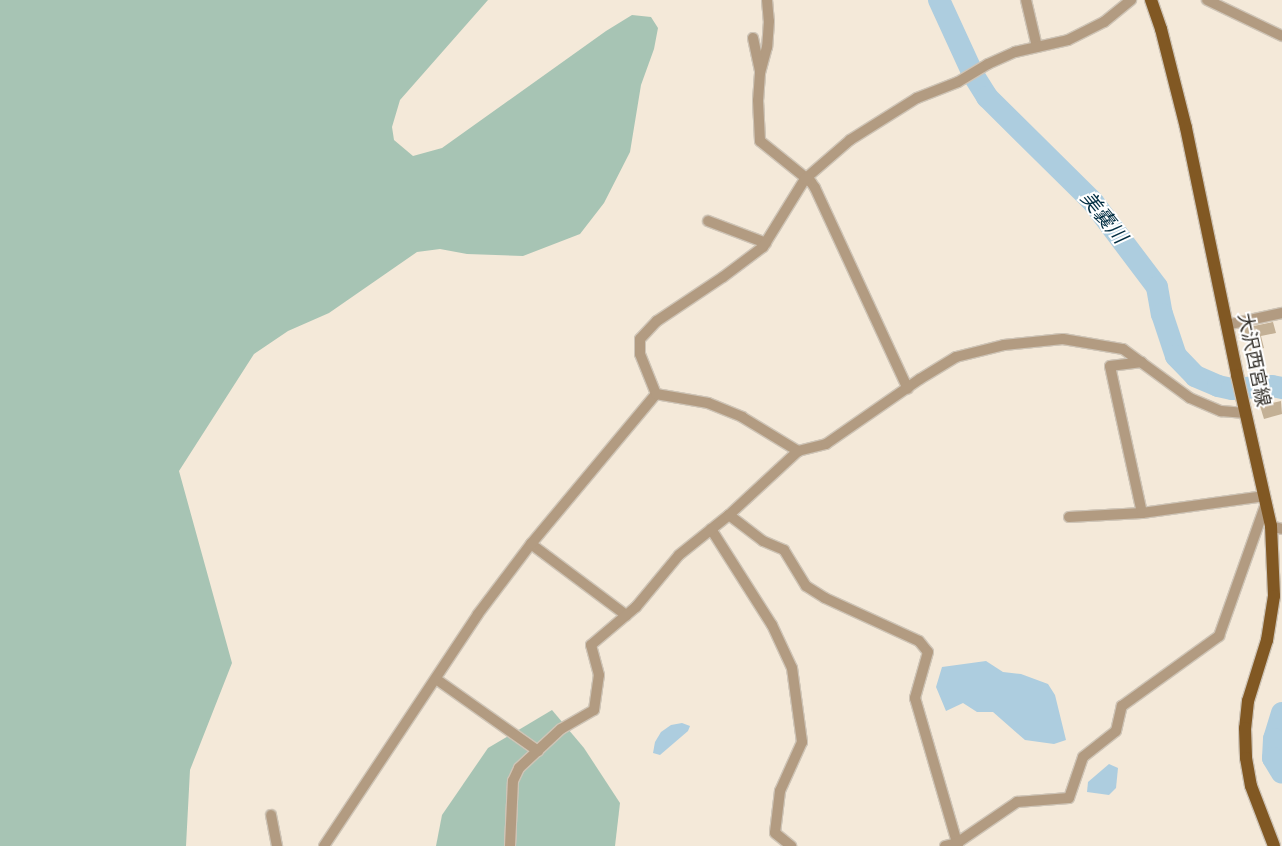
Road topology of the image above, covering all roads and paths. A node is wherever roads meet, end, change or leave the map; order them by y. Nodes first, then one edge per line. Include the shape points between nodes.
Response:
1 (767, 0) edge
2 (1026, 0) edge
3 (1131, 0) edge
4 (1151, 0) edge
5 (1207, 0) edge
6 (1282, 36) edge
7 (753, 38) dead end
8 (1036, 47) junction
9 (760, 73) junction
10 (805, 179) junction
11 (708, 221) dead end
12 (766, 242) junction
13 (1282, 313) edge
14 (1226, 325) junction
15 (1142, 362) junction
16 (908, 389) junction
17 (656, 394) junction
18 (1244, 410) junction
19 (798, 451) junction
20 (1266, 499) junction
21 (1142, 513) junction
22 (729, 515) junction
23 (1069, 517) dead end
24 (1277, 528) edge
25 (711, 530) junction
26 (532, 544) junction
27 (626, 615) junction
28 (436, 679) junction
29 (538, 751) junction
30 (271, 815) dead end
31 (957, 844) edge
32 (277, 846) edge
33 (324, 846) edge
34 (510, 846) edge
35 (791, 846) edge
36 (945, 846) edge
37 (1274, 846) edge

1 - 9 street via 767,47
2 - 8 street
3 - 8 street via 1104,22 1068,40
4 - 14 main road, 大沢西宮線 via 1186,128
5 - 6 street
7 - 9 street
8 - 10 street via 1015,52 958,82 917,98 850,140
9 - 10 street via 760,141
10 - 12 street
10 - 16 street via 815,188
11 - 12 street
12 - 17 street via 723,277 657,321 640,338 640,354
13 - 14 street
14 - 18 main road, 大沢西宮線
15 - 16 street via 1124,349 1063,339 1004,345 956,357
15 - 18 street via 1190,398 1221,411
15 - 21 street via 1110,366
16 - 19 street via 826,444
17 - 19 street via 708,403 742,417
17 - 26 street
18 - 20 main road, 大沢西宮線
19 - 22 street
20 - 21 street
20 - 24 main road, 大沢西宮線
20 - 31 street via 1219,636 1122,706 1116,731 1083,757 1069,798 1017,802
21 - 23 street
22 - 25 street
22 - 31 street via 763,542 784,550 806,586 919,641 928,652 915,698
24 - 37 main road, 大沢西宮線 via 1274,596 1267,640 1248,701 1245,728 1250,786
25 - 27 street via 679,555
25 - 35 street via 772,625 792,668 802,742 780,791 775,833
26 - 27 street
26 - 28 street via 478,614
27 - 29 street via 591,645 599,675 594,710 560,729
28 - 29 street
28 - 33 street
29 - 34 street via 519,768 513,781
30 - 32 street
31 - 36 street

